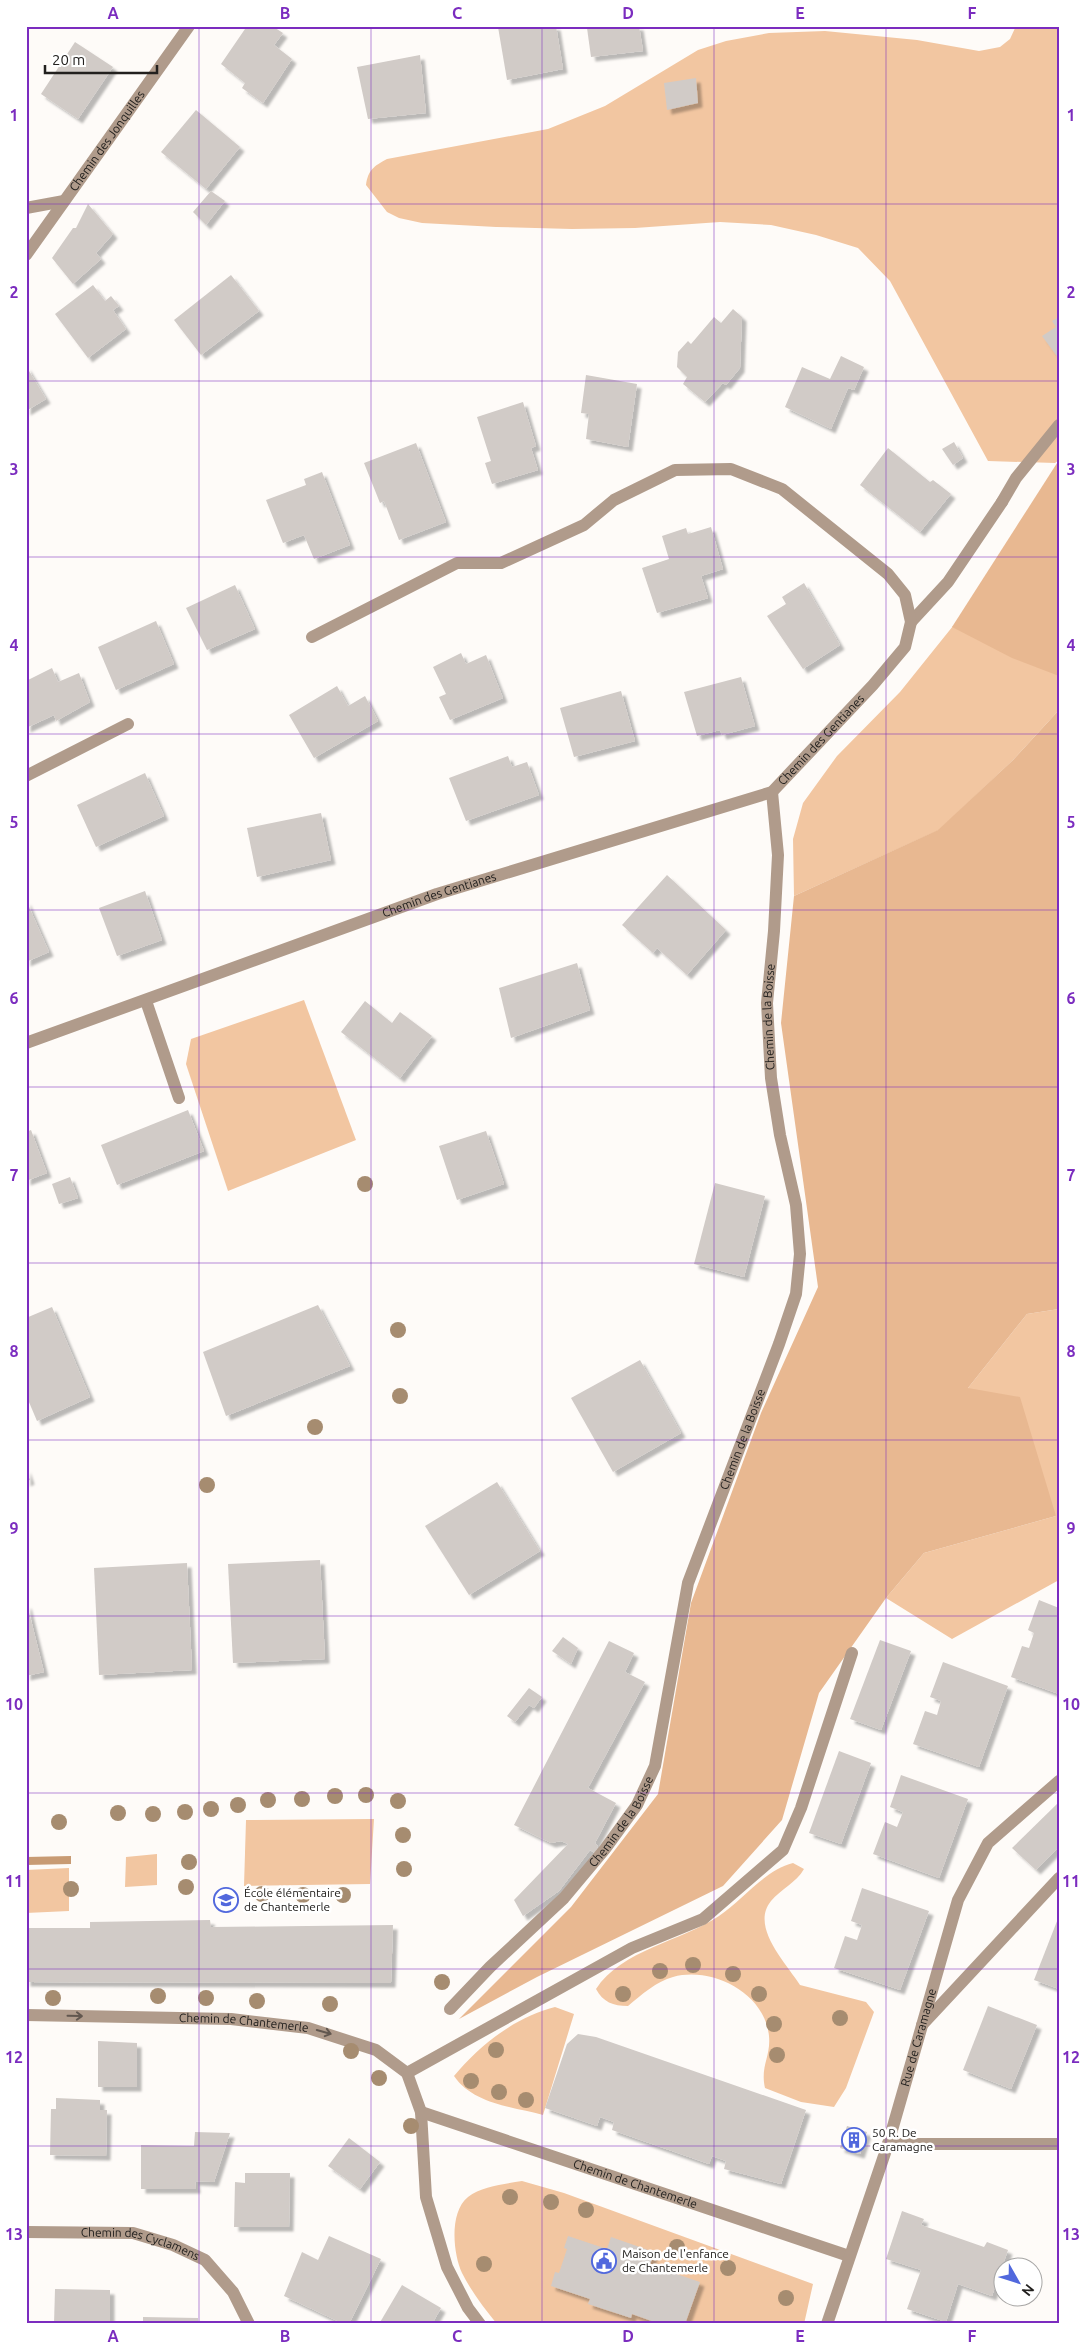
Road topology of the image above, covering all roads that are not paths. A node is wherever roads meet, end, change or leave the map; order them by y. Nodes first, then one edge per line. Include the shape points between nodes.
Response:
1 (189, 26) edge
2 (64, 201) junction
3 (26, 208) edge
4 (26, 255) edge
5 (1059, 424) edge
6 (912, 622) junction
7 (312, 637) dead end
8 (128, 724) dead end
9 (26, 776) edge
10 (772, 792) junction
11 (146, 1001) junction
12 (26, 1043) edge
13 (179, 1098) dead end
14 (852, 1653) dead end
15 (1059, 1781) edge
16 (1059, 1878) edge
17 (450, 2009) dead end
18 (26, 2016) edge
19 (922, 2025) junction
20 (407, 2074) junction
21 (420, 2112) junction
22 (888, 2144) junction
23 (1059, 2144) edge
24 (26, 2232) edge
25 (849, 2256) junction
26 (249, 2324) edge
27 (480, 2324) edge
28 (826, 2324) edge

1 - 2 street, Chemin des Jonquilles
2 - 3 street
2 - 4 street, Chemin des Jonquilles
5 - 6 street via 1016,478 948,582
6 - 7 street via 904,594 888,574 782,489 731,469 675,470 614,500 584,525 501,563 457,564
6 - 10 street, Chemin des Gentianes via 904,647
8 - 9 street
10 - 11 street, Chemin des Gentianes via 437,894
10 - 17 street, Chemin de la Boisse via 778,855 767,1003 771,1078 796,1205 800,1254 796,1294 688,1582 655,1766 637,1805 564,1898
11 - 12 street, Chemin des Gentianes
11 - 13 street
14 - 20 street via 801,1808 783,1850 703,1919 632,1948
15 - 19 street, Rue de Caramagne via 988,1843 958,1900
16 - 19 street
18 -> 20 street, Chemin de Chantemerle via 232,2019 308,2028 376,2050
19 - 22 street, Rue de Caramagne
20 - 21 street
21 - 25 street, Chemin de Chantemerle
21 - 27 street via 426,2197 447,2266 468,2308
22 - 23 street
22 - 25 street, Rue de Caramagne
24 - 26 street, Chemin des Cyclamens via 133,2233 173,2244 205,2260 233,2292
25 - 28 street, Rue de Caramagne

